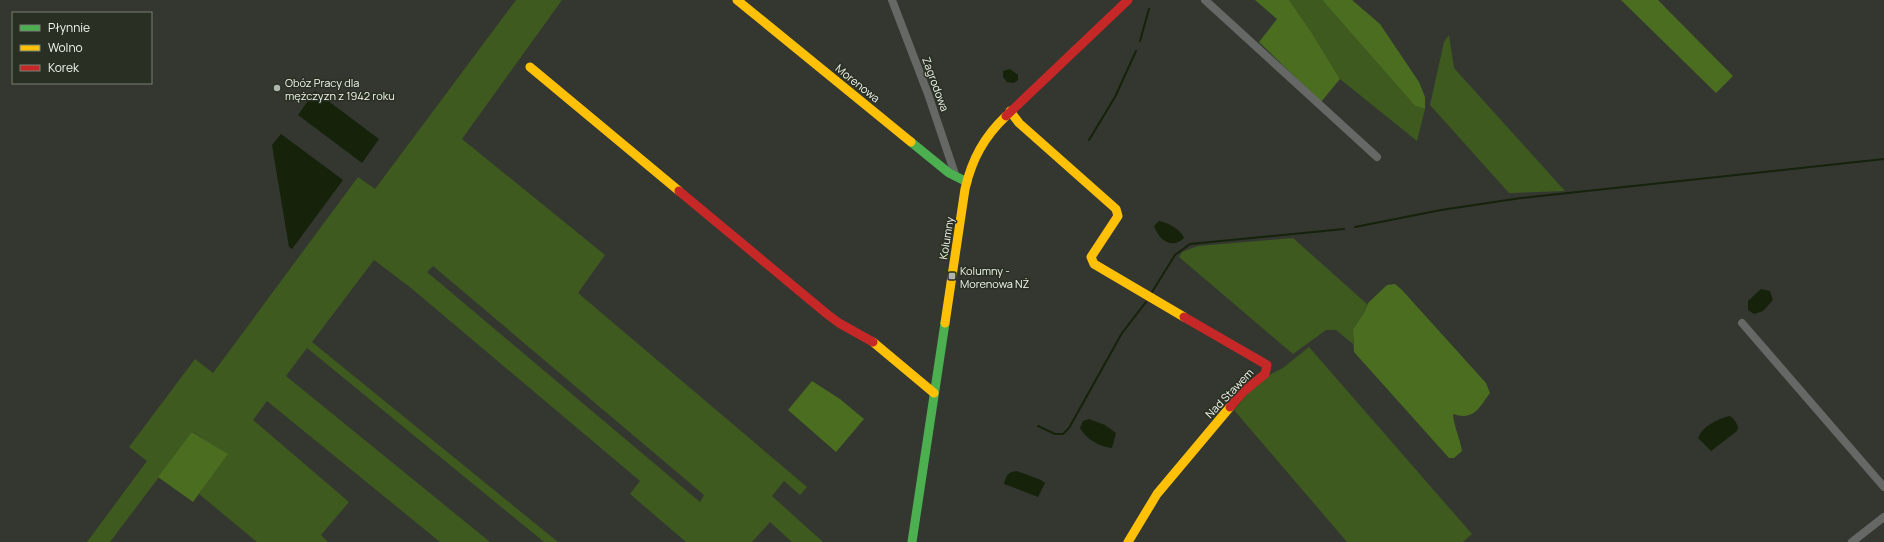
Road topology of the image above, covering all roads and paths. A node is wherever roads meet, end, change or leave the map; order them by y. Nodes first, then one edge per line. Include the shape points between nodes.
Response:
1 (737, 0) edge
2 (886, 0) edge
3 (892, 0) edge
4 (1128, 0) edge
5 (1205, 0) edge
6 (896, 9) junction
7 (530, 67) dead end
8 (1010, 111) junction
9 (1377, 157) dead end
10 (956, 177) junction
11 (967, 182) junction
12 (1742, 322) dead end
13 (934, 393) junction
14 (1884, 487) edge
15 (1884, 517) edge
16 (912, 542) edge
17 (1128, 542) edge
18 (1852, 542) edge

1 - 10 street, Morenowa
2 - 6 street
3 - 6 street, Zagrodowa
4 - 8 street, Kolumny
5 - 9 street
6 - 10 street, Zagrodowa
7 - 13 street via 827,314 866,337
8 - 11 street, Kolumny via 984,139 973,160
8 - 17 street, Nad Stawem via 1018,123 1116,209 1118,216 1095,249 1092,261 1229,344 1254,356 1267,367 1265,374 1243,392 1157,494
10 - 11 street, Morenowa
11 - 13 street, Kolumny
12 - 14 street
13 - 16 street, Kolumny
15 - 18 street

